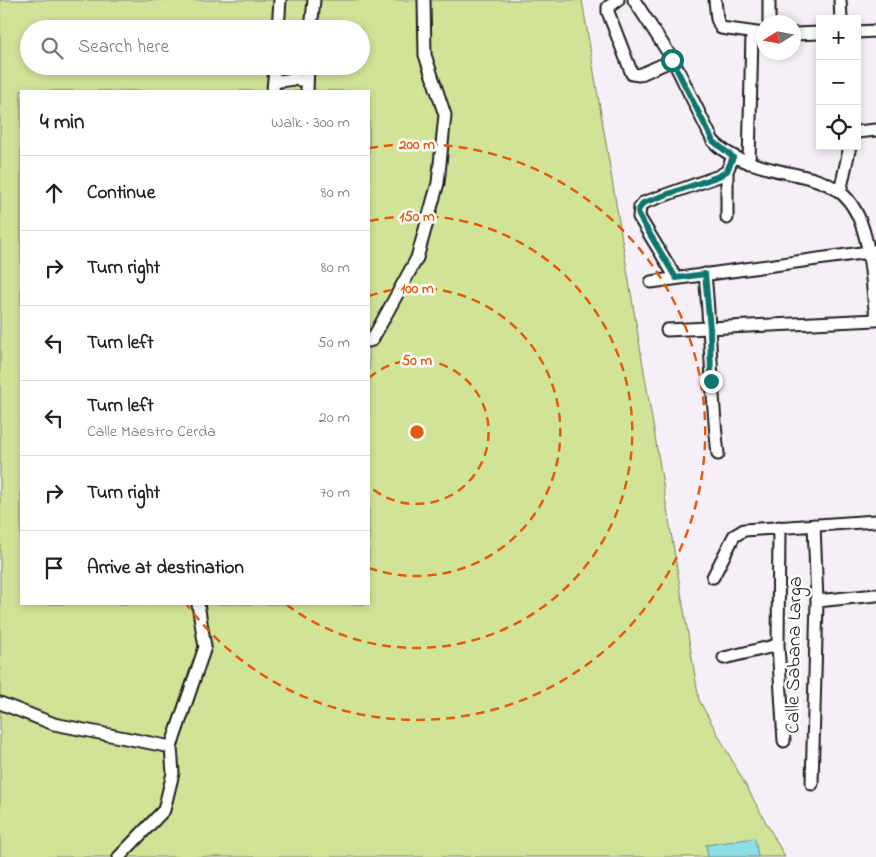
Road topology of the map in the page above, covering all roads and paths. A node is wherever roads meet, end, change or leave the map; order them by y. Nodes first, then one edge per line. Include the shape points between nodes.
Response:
1 (280, 0) edge
2 (314, 0) edge
3 (424, 0) edge
4 (618, 0) edge
5 (634, 0) edge
6 (715, 0) edge
7 (769, 0) edge
8 (840, 0) edge
9 (769, 15) edge
10 (841, 15) edge
11 (279, 20) edge
12 (312, 20) edge
13 (876, 31) edge
14 (861, 32) edge
15 (816, 33) edge
16 (756, 34) edge
17 (801, 34) edge
18 (672, 60) junction
19 (756, 60) edge
20 (274, 86) edge
21 (307, 86) edge
22 (876, 130) edge
23 (861, 132) edge
24 (849, 150) edge
25 (733, 157) junction
26 (749, 163) junction
27 (727, 171) junction
28 (840, 192) junction
29 (727, 218) dead end
30 (872, 252) edge
31 (705, 274) junction
32 (676, 278) junction
33 (651, 282) dead end
34 (876, 319) edge
35 (710, 329) junction
36 (667, 330) dead end
37 (370, 341) edge
38 (718, 454) dead end
39 (876, 522) edge
40 (814, 526) junction
41 (779, 528) junction
42 (714, 577) dead end
43 (876, 595) edge
44 (816, 601) junction
45 (198, 605) edge
46 (778, 645) junction
47 (724, 658) dead end
48 (0, 703) edge
49 (784, 742) dead end
50 (171, 747) junction
51 (812, 784) dead end
52 (119, 857) edge

1 - 11 street
2 - 12 street
3 - 37 street via 425,54 445,115 438,183 417,258
4 - 18 street via 608,7 608,12 632,74 639,75
5 - 18 street
6 - 16 street via 716,19 721,28
7 - 9 street
8 - 10 street
13 - 14 street
15 - 17 street
18 - 25 street via 713,141
19 - 26 street
20 - 21 street via 293,79
22 - 23 street
24 - 28 street
25 - 26 street
25 - 27 street
26 - 28 street via 816,180
27 - 29 street
27 - 32 street via 711,180 643,203 640,207 639,216
28 - 30 street via 859,218
30 - 31 street
30 - 34 street
31 - 32 street
31 - 35 street
32 - 33 street
34 - 35 street
35 - 36 street
35 - 38 street
39 - 40 street
40 - 41 street
40 - 44 street, Calle Sabana Larga
41 - 42 street via 738,532
41 - 46 street
43 - 44 street
44 - 51 street, Calle Sabana Larga
45 - 50 street via 205,646
46 - 47 street
46 - 49 street
48 - 50 street via 54,724
50 - 52 street via 173,773 164,810

